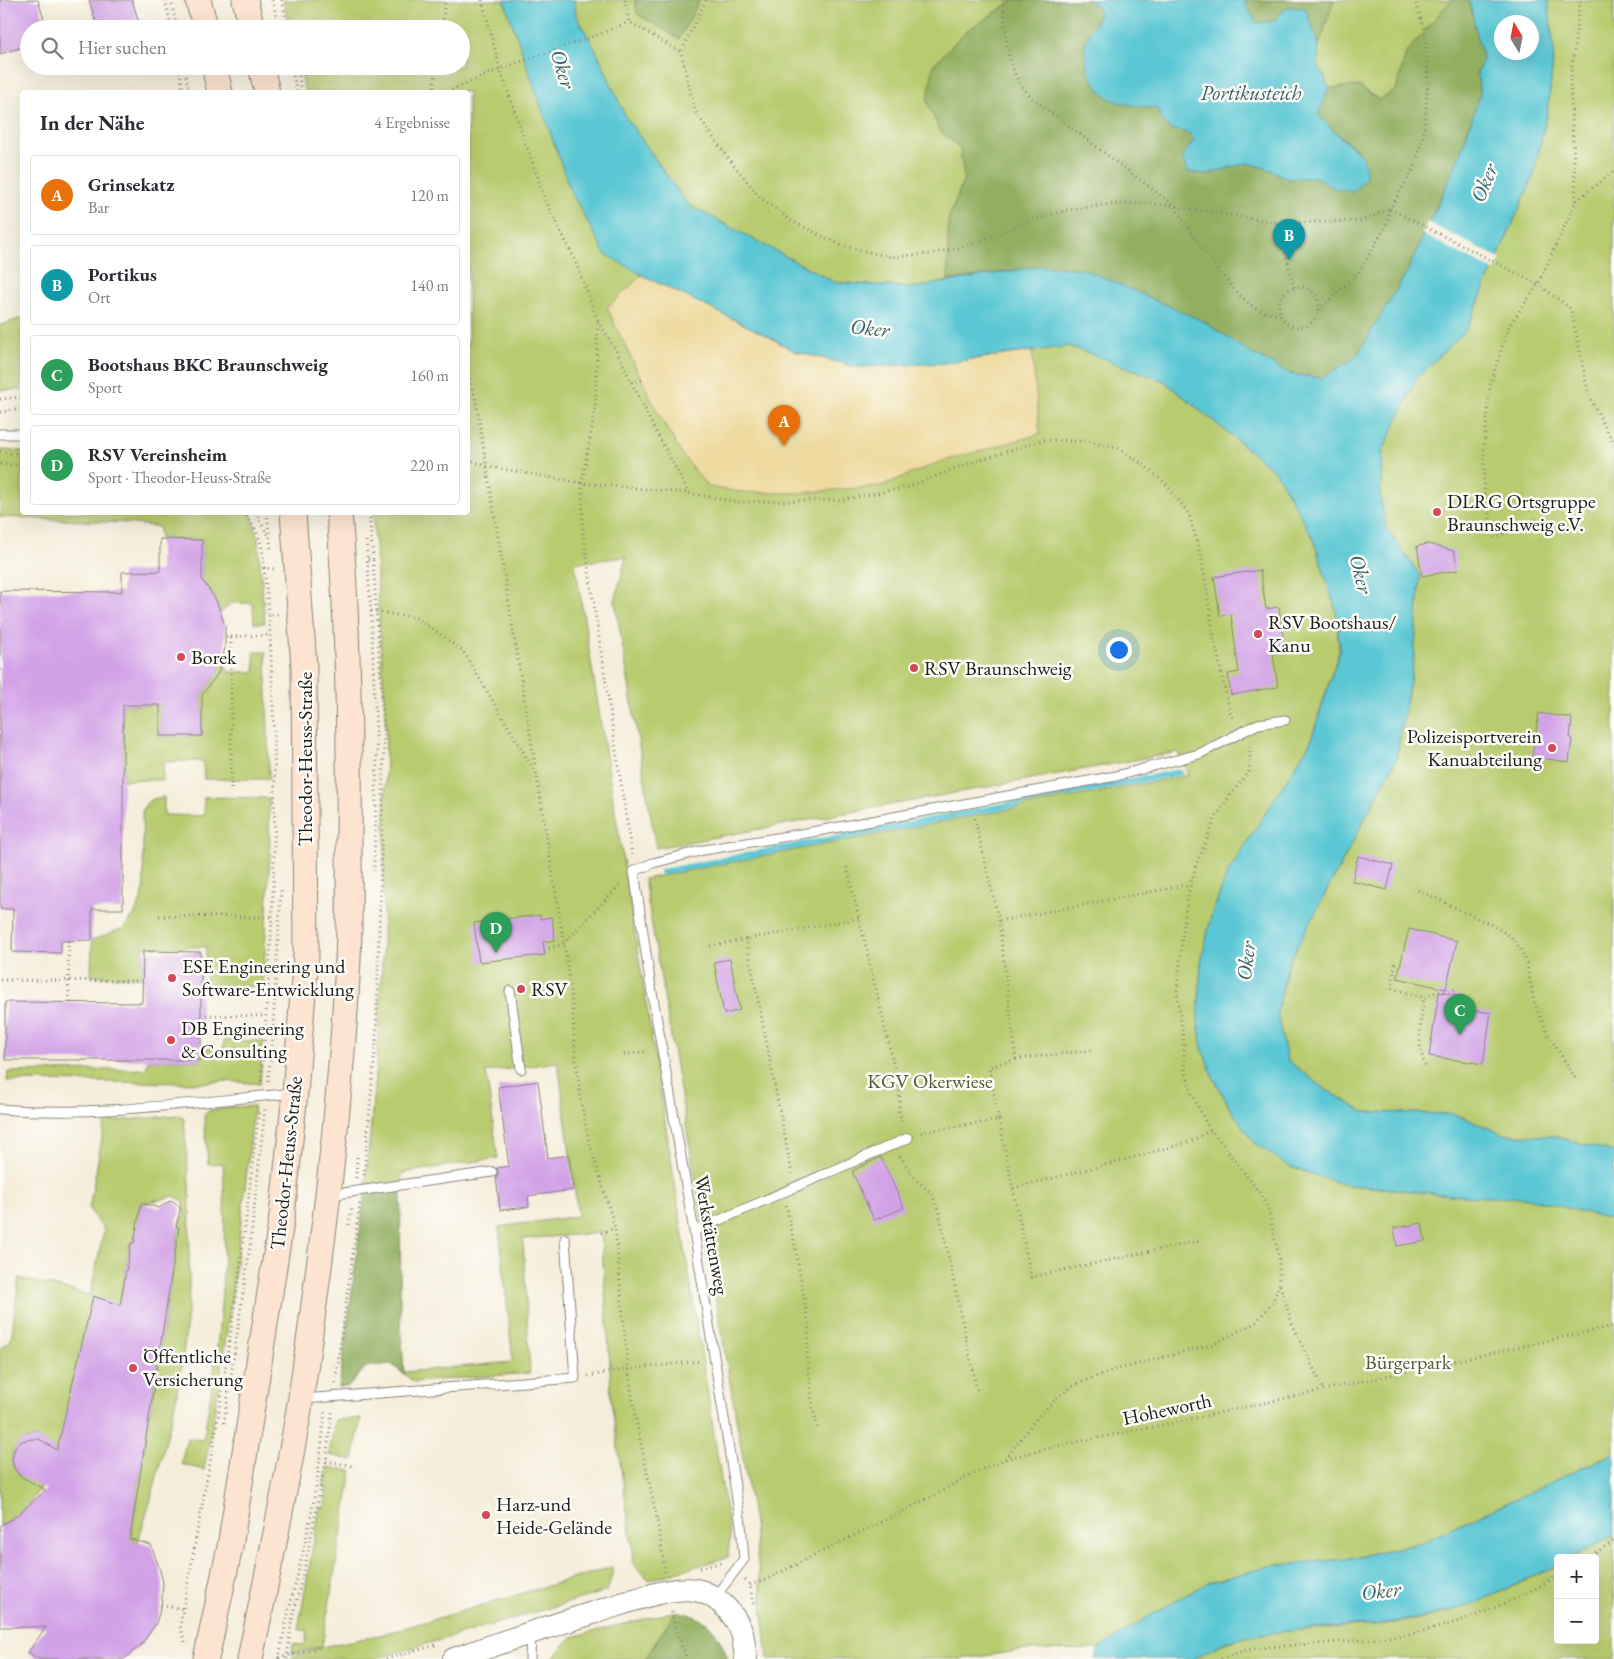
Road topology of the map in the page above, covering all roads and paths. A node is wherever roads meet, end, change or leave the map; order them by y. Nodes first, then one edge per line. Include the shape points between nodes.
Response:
1 (166, 0) edge
2 (171, 0) edge
3 (198, 0) edge
4 (245, 0) edge
5 (272, 0) edge
6 (282, 0) edge
7 (445, 0) edge
8 (482, 0) edge
9 (625, 0) edge
10 (706, 0) edge
11 (1003, 0) edge
12 (1415, 0) edge
13 (1580, 0) edge
14 (170, 20) edge
15 (175, 20) edge
16 (204, 20) edge
17 (250, 20) edge
18 (278, 20) edge
19 (286, 20) edge
20 (443, 20) edge
21 (629, 22) junction
22 (681, 52) junction
23 (500, 69) junction
24 (180, 75) edge
25 (186, 75) edge
26 (216, 75) edge
27 (263, 75) edge
28 (293, 75) edge
29 (298, 75) edge
30 (436, 75) edge
31 (183, 90) edge
32 (189, 90) edge
33 (220, 90) edge
34 (267, 90) edge
35 (296, 90) edge
36 (302, 90) edge
37 (433, 90) edge
38 (452, 90) edge
39 (1614, 171) edge
40 (1576, 202) junction
41 (1176, 206) junction
42 (1390, 209) junction
43 (1279, 223) junction
44 (1538, 284) junction
45 (1294, 288) junction
46 (1319, 310) junction
47 (1280, 315) junction
48 (598, 321) junction
49 (642, 380) dead end
50 (470, 381) edge
51 (632, 382) junction
52 (20, 397) edge
53 (0, 399) edge
54 (20, 409) edge
55 (0, 412) edge
56 (0, 434) edge
57 (20, 434) edge
58 (1614, 444) edge
59 (0, 452) edge
60 (20, 454) edge
61 (470, 459) edge
62 (0, 464) edge
63 (20, 465) edge
64 (485, 466) junction
65 (582, 482) junction
66 (689, 493) junction
67 (256, 515) edge
68 (267, 515) edge
69 (293, 515) edge
70 (338, 515) edge
71 (369, 515) edge
72 (247, 517) edge
73 (1490, 519) dead end
74 (1536, 519) dead end
75 (269, 538) junction
76 (1494, 538) dead end
77 (272, 557) dead end
78 (373, 559) junction
79 (368, 560) dead end
80 (272, 562) dead end
81 (264, 568) junction
82 (272, 568) junction
83 (273, 577) dead end
84 (275, 605) dead end
85 (371, 612) dead end
86 (376, 612) junction
87 (276, 614) junction
88 (282, 614) dead end
89 (268, 615) junction
90 (276, 623) dead end
91 (270, 635) junction
92 (226, 637) dead end
93 (232, 637) junction
94 (1285, 720) dead end
95 (1241, 734) junction
96 (535, 773) junction
97 (231, 789) dead end
98 (974, 816) dead end
99 (847, 867) dead end
100 (634, 871) junction
101 (281, 887) dead end
102 (1190, 887) junction
103 (1418, 890) dead end
104 (610, 895) dead end
105 (159, 916) dead end
106 (272, 916) junction
107 (860, 918) junction
108 (1000, 921) junction
109 (746, 938) junction
110 (68, 941) dead end
111 (564, 944) junction
112 (710, 946) dead end
113 (544, 950) dead end
114 (1395, 963) dead end
115 (0, 980) edge
116 (143, 981) dead end
117 (1456, 988) dead end
118 (510, 991) dead end
119 (1424, 998) junction
120 (69, 1002) dead end
121 (201, 1015) dead end
122 (266, 1016) junction
123 (662, 1049) junction
124 (1093, 1050) dead end
125 (624, 1055) dead end
126 (1016, 1059) junction
127 (1425, 1066) dead end
128 (520, 1069) dead end
129 (1576, 1079) dead end
130 (295, 1093) junction
131 (264, 1096) junction
132 (0, 1109) edge
133 (999, 1120) junction
134 (1212, 1130) junction
135 (908, 1138) junction
136 (896, 1143) junction
137 (492, 1172) dead end
138 (795, 1187) junction
139 (1013, 1188) junction
140 (362, 1190) junction
141 (783, 1192) junction
142 (328, 1195) junction
143 (615, 1228) junction
144 (694, 1231) junction
145 (601, 1234) dead end
146 (565, 1239) dead end
147 (1199, 1241) dead end
148 (1279, 1284) junction
149 (1614, 1326) edge
150 (715, 1359) junction
151 (628, 1369) junction
152 (575, 1378) junction
153 (977, 1390) dead end
154 (1324, 1391) junction
155 (334, 1396) junction
156 (300, 1399) junction
157 (223, 1429) dead end
158 (818, 1429) dead end
159 (322, 1448) dead end
160 (328, 1449) junction
161 (1005, 1459) junction
162 (326, 1461) junction
163 (352, 1466) dead end
164 (1614, 1541) edge
165 (1593, 1554) edge
166 (294, 1558) dead end
167 (306, 1561) junction
168 (1554, 1577) edge
169 (667, 1584) junction
170 (750, 1585) dead end
171 (715, 1598) junction
172 (161, 1605) dead end
173 (183, 1609) junction
174 (531, 1632) junction
175 (185, 1642) dead end
176 (322, 1647) dead end
177 (287, 1658) edge
178 (206, 1659) edge
179 (250, 1659) edge
180 (279, 1659) edge
181 (454, 1659) edge
182 (530, 1659) edge
183 (687, 1659) edge
184 (746, 1659) edge
185 (1221, 1659) edge

1 - 14 path
2 - 15 path
3 - 16 main road
4 - 17 main road
5 - 18 path
6 - 19 path
7 - 20 path
8 - 23 path
9 - 21 path
10 - 22 path
11 - 41 path via 1007,45 1014,73 1027,93
12 - 42 path via 1426,35 1428,84 1424,130 1415,166
13 - 40 path via 1570,83
21 - 22 path
21 - 23 path
22 - 41 path via 695,111 761,198 793,222 843,246 891,257 929,254 967,246 1029,221 1067,210 1141,203
23 - 38 path
23 - 48 path via 545,199 574,258
24 - 31 path
25 - 32 path
26 - 33 main road
27 - 34 main road
28 - 35 path
29 - 36 path
30 - 37 path
39 - 40 path
40 - 44 path
41 - 43 path
41 - 47 path via 1236,292 1260,310
42 - 43 path via 1360,221
42 - 44 path
42 - 46 path via 1386,226 1359,272
43 - 45 path
44 - 58 path via 1571,309 1589,396
44 - 73 path via 1508,328 1490,386 1484,446 1484,493
45 - 46 path via 1301,287 1313,293
45 - 47 path via 1283,296
46 - 47 path via 1313,321 1302,327 1290,325
48 - 51 path
48 - 65 path via 595,410
49 - 51 path
50 - 64 path
51 - 66 path
52 - 53 path
54 - 55 path
56 - 57 lane
59 - 60 path
61 - 64 path
62 - 63 path
64 - 65 path
64 - 96 path
65 - 66 path
65 - 100 path via 583,532
66 - 95 path via 736,502 842,500 908,487 1041,440 1084,441 1118,448 1166,484 1189,514 1202,560 1230,712
67 - 75 path
68 - 75 path
69 - 130 main road, Theodor-Heuss-Straße via 304,667 306,956
70 - 142 main road via 349,676 348,958
71 - 78 path
72 - 81 path via 260,538
74 - 76 path
75 - 77 path
78 - 79 path
78 - 86 path
80 - 82 path
81 - 82 path
81 - 89 path
82 - 83 path
84 - 87 path
85 - 86 path
86 - 96 path via 417,618 463,651
86 - 140 path via 384,729 381,897 376,1040
87 - 88 path
87 - 89 path
87 - 90 path
89 - 91 path
91 - 93 path
91 - 106 path via 274,789
92 - 93 path
93 - 97 path
94 - 95 lane via 1258,724
95 - 100 lane via 1199,754 1116,776 704,850
95 - 102 path via 1250,748 1249,772 1216,816
96 - 111 path
98 - 108 path
99 - 107 path
100 - 123 lane, Werkstättenweg
101 - 131 path via 273,1035
102 - 108 path via 1180,886
102 - 134 path via 1182,929 1177,992 1185,1070 1192,1094
103 - 129 path via 1510,936 1526,961 1535,1005 1548,1034
104 - 111 path
105 - 106 path
106 - 122 path
107 - 109 path
107 - 135 path via 900,1092 899,1111
108 - 126 path
109 - 112 path
109 - 138 path
110 - 120 path
111 - 113 path
111 - 143 path via 581,1102
114 - 119 path via 1392,988
115 - 116 path
117 - 119 path via 1433,991
118 - 128 lane
119 - 127 path via 1420,1053
121 - 122 path
122 - 131 path
123 - 125 path
123 - 144 lane, Werkstättenweg
124 - 126 path
126 - 133 path via 989,1067
130 - 131 lane
130 - 178 main road, Theodor-Heuss-Straße via 282,1216 245,1454 230,1547
131 - 132 lane via 142,1108 79,1111
131 - 157 path via 250,1246
131 - 173 path via 218,1418
133 - 135 path via 927,1131
133 - 139 path
134 - 139 path via 1189,1142
134 - 148 path via 1259,1192 1269,1211 1279,1259
135 - 136 lane
136 - 138 lane
136 - 153 path via 900,1157 915,1179 932,1194 939,1212
137 - 140 lane
138 - 141 lane
139 - 147 path via 1031,1277
140 - 142 lane
140 - 155 path
141 - 144 lane
141 - 158 path via 808,1318 806,1356
142 - 156 main road
143 - 145 path
143 - 151 path
144 - 150 lane, Werkstättenweg
146 - 152 lane
148 - 154 path via 1292,1323
148 - 161 path via 1273,1302 1256,1322 1214,1344 1111,1371 1074,1385 1036,1419
149 - 154 path, Hoheworth
150 - 151 path
150 - 171 lane, Werkstättenweg via 744,1559
151 - 152 path
151 - 169 path
152 - 155 lane
154 - 161 path, Hoheworth
155 - 156 lane
155 - 160 path
156 - 179 main road
159 - 160 path
160 - 162 path
161 - 170 path, Hoheworth
162 - 163 path
162 - 167 path
164 - 165 path
166 - 167 path
167 - 177 path
168 - 185 path via 1468,1619 1420,1632 1259,1648
169 - 171 street
169 - 174 street
169 - 183 path via 675,1628
171 - 184 street via 726,1607 742,1633
172 - 173 path
173 - 175 path via 180,1626
174 - 181 street
174 - 182 lane
176 - 177 path
177 - 180 path

